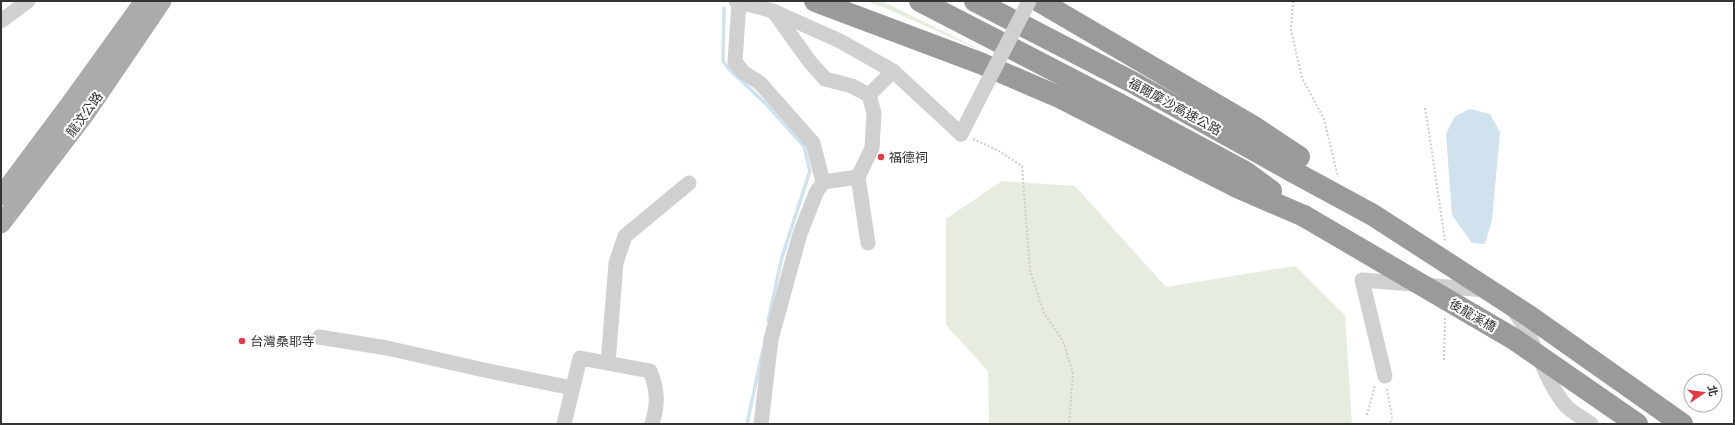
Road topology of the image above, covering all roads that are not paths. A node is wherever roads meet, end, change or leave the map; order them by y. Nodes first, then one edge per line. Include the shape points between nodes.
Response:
1 (28, 1) edge
2 (144, 1) edge
3 (162, 1) edge
4 (738, 1) edge
5 (815, 1) edge
6 (920, 1) edge
7 (975, 1) edge
8 (1029, 1) edge
9 (1039, 1) edge
10 (773, 11) junction
11 (1, 20) edge
12 (893, 71) junction
13 (869, 95) junction
14 (79, 107) junction
15 (1294, 163) junction
16 (858, 177) junction
17 (823, 182) junction
18 (689, 184) dead end
19 (1, 196) edge
20 (1304, 216) junction
21 (1, 224) edge
22 (868, 243) dead end
23 (319, 337) dead end
24 (608, 363) junction
25 (1385, 376) road end
26 (572, 388) junction
27 (564, 424) edge
28 (652, 424) edge
29 (761, 424) edge
30 (1591, 424) edge
31 (1637, 424) edge
32 (1682, 424) edge

1 - 11 street
2 - 14 main road, 龍汶公路
3 - 14 main road, 龍汶公路
4 - 10 street
4 - 17 street via 735,62 743,72 760,83 813,143
5 - 20 highway via 980,63 1059,97 1239,188
6 - 20 highway, 福爾摩沙高速公路 via 1245,172
7 - 15 highway, 福爾摩沙高速公路
8 - 12 street, bridge via 962,134
9 - 15 highway via 1254,127
10 - 12 street via 840,41
10 - 13 street via 825,79 852,86
12 - 13 street
13 - 16 street via 874,113 872,148
14 - 19 main road, 龍汶公路
14 - 21 main road, 龍汶公路
15 - 32 highway, bridge via 1340,183 1373,215 1529,316
16 - 17 street
16 - 22 street
17 - 29 street via 800,234 771,339
18 - 24 street via 625,236 616,263
20 - 31 highway, 後龍溪橋, bridge via 1514,339
23 - 26 street via 387,348
24 - 26 street via 580,358
24 - 28 street via 650,371 656,387 656,412
25 - 30 street via 1362,280 1496,290 1522,321 1549,378 1567,406
26 - 27 street

